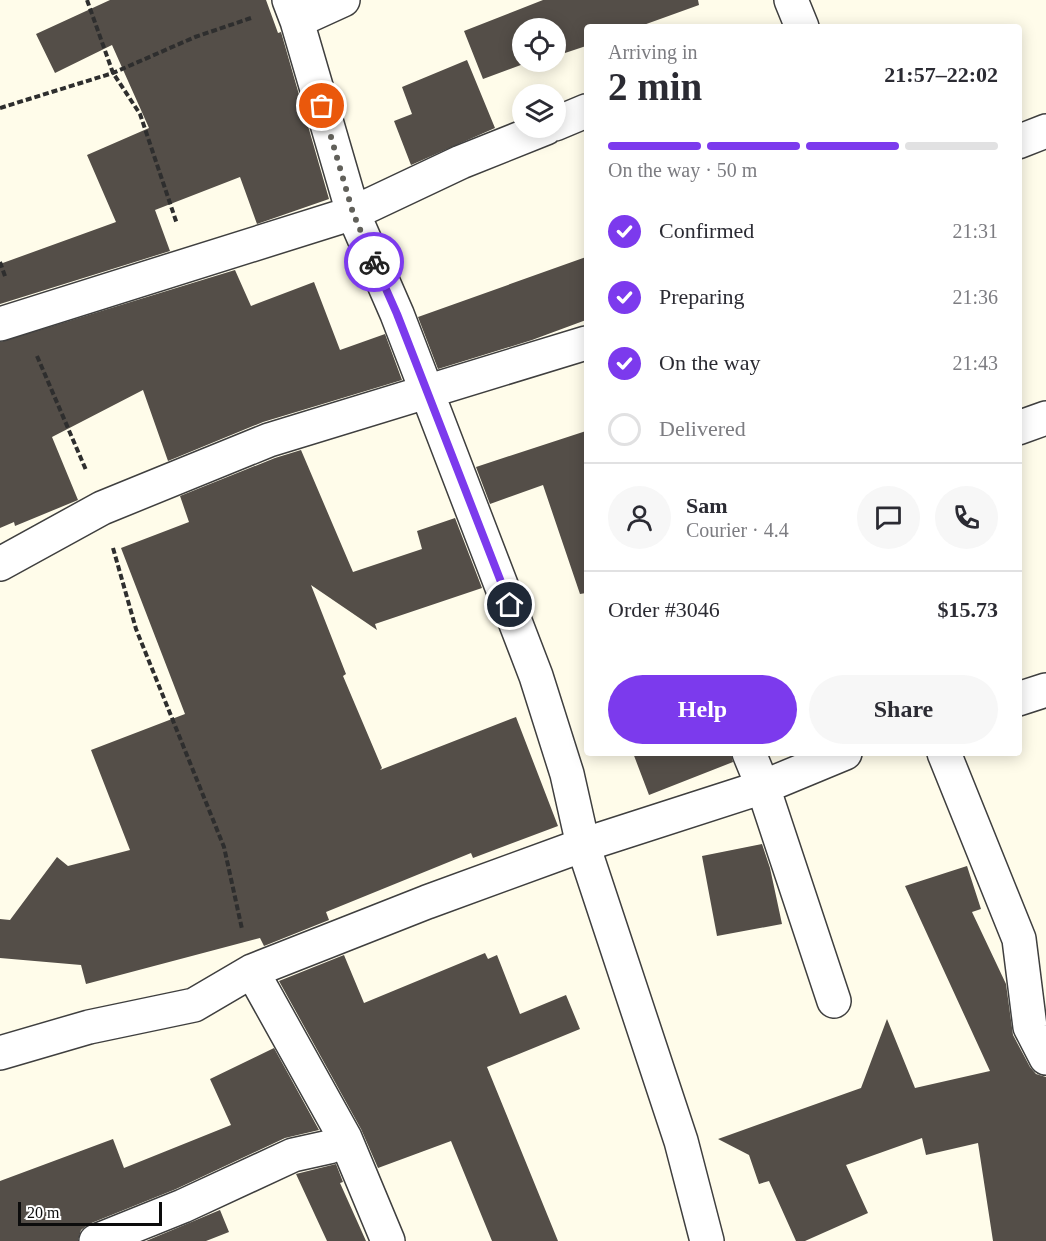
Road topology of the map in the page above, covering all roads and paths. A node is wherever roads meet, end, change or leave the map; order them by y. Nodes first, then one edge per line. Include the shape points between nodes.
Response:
1 (87, 0) edge
2 (343, 0) edge
3 (791, 0) edge
4 (293, 11) edge
5 (801, 24) edge
6 (113, 73) junction
7 (0, 108) edge
8 (584, 112) edge
9 (566, 119) edge
10 (1046, 131) edge
11 (521, 138) edge
12 (1022, 140) edge
13 (353, 213) junction
14 (0, 262) edge
15 (192, 264) junction
16 (10, 320) edge
17 (584, 344) edge
18 (427, 391) junction
19 (1046, 418) edge
20 (1022, 427) edge
21 (102, 508) junction
22 (0, 564) edge
23 (1046, 690) edge
24 (1022, 698) edge
25 (750, 756) edge
26 (838, 756) edge
27 (945, 756) edge
28 (763, 787) junction
29 (583, 845) junction
30 (252, 971) junction
31 (834, 1001) dead end
32 (0, 1053) edge
33 (1046, 1058) edge
34 (345, 1138) junction
35 (96, 1241) edge
36 (388, 1241) edge
37 (707, 1241) edge

1 - 6 path
2 - 4 street
3 - 5 street
4 - 6 path via 279,9 195,37
4 - 13 street
6 - 7 path
6 - 15 path via 140,114
8 - 9 street
10 - 12 street
11 - 13 street
13 - 15 street
13 - 18 street
14 - 16 path
15 - 16 street
16 - 21 path
17 - 18 street
18 - 21 street via 269,440
18 - 29 street via 536,675 567,774
19 - 20 street
21 - 22 street
21 - 30 path via 136,629 224,847
23 - 24 street
25 - 28 street
26 - 28 street
27 - 33 street via 1019,939 1030,1027
28 - 29 street
28 - 31 street
29 - 30 street
29 - 37 street via 681,1141
30 - 32 street via 194,1005 89,1027
30 - 34 street
34 - 35 street via 328,1147 293,1155
34 - 36 street

